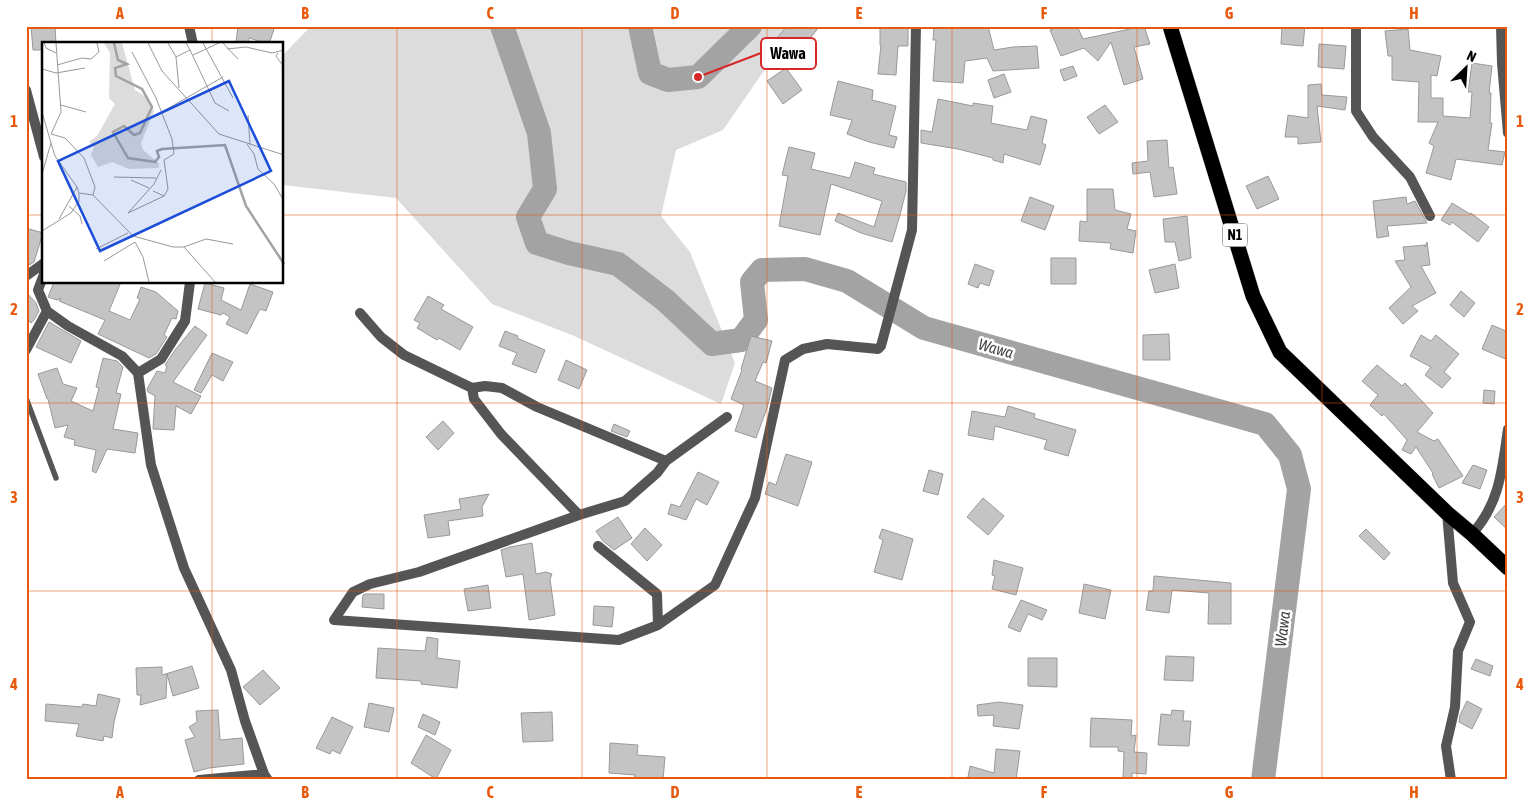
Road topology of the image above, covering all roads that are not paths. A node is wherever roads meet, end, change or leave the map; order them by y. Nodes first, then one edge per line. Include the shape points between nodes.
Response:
1 (189, 26) edge
2 (916, 26) edge
3 (1170, 26) edge
4 (1356, 26) edge
5 (1501, 26) edge
6 (193, 42) edge
7 (26, 90) edge
8 (1508, 133) edge
9 (42, 150) edge
10 (1430, 216) dead end
11 (42, 264) edge
12 (26, 276) edge
13 (42, 279) edge
14 (190, 284) edge
15 (47, 311) junction
16 (360, 313) dead end
17 (26, 350) edge
18 (138, 373) junction
19 (472, 388) junction
20 (26, 398) edge
21 (727, 417) dead end
22 (1508, 429) edge
23 (666, 461) junction
24 (56, 478) dead end
25 (1447, 513) junction
26 (579, 515) junction
27 (1472, 534) junction
28 (598, 546) dead end
29 (1508, 568) edge
30 (658, 625) junction
31 (266, 777) edge
32 (199, 780) edge
33 (1451, 780) edge

1 - 6 street
2 - 30 street via 912,230 881,346 878,349 827,344 803,349 785,360 755,498 715,585
3 - 25 highway, N1 via 1253,296 1280,352
4 - 10 street via 1356,111 1373,137 1410,177
5 - 8 street
7 - 9 street
11 - 12 street
13 - 15 street via 38,290
14 - 18 street via 185,321 161,359
15 - 17 street
15 - 18 street via 122,356
16 - 19 street via 381,337 404,355
18 - 31 street via 151,465 184,568 231,670
19 - 23 street via 502,388 536,407
19 - 26 street via 474,399 501,434
20 - 24 lane
21 - 23 street
22 - 27 street via 1499,486 1484,521
23 - 26 street via 625,501
25 - 27 highway, N1
25 - 33 street via 1454,583 1470,622 1458,651 1455,707 1446,746
26 - 30 street via 419,572 370,584 353,592 334,620 619,640
27 - 29 highway, N1
28 - 30 street via 657,594
31 - 32 street

